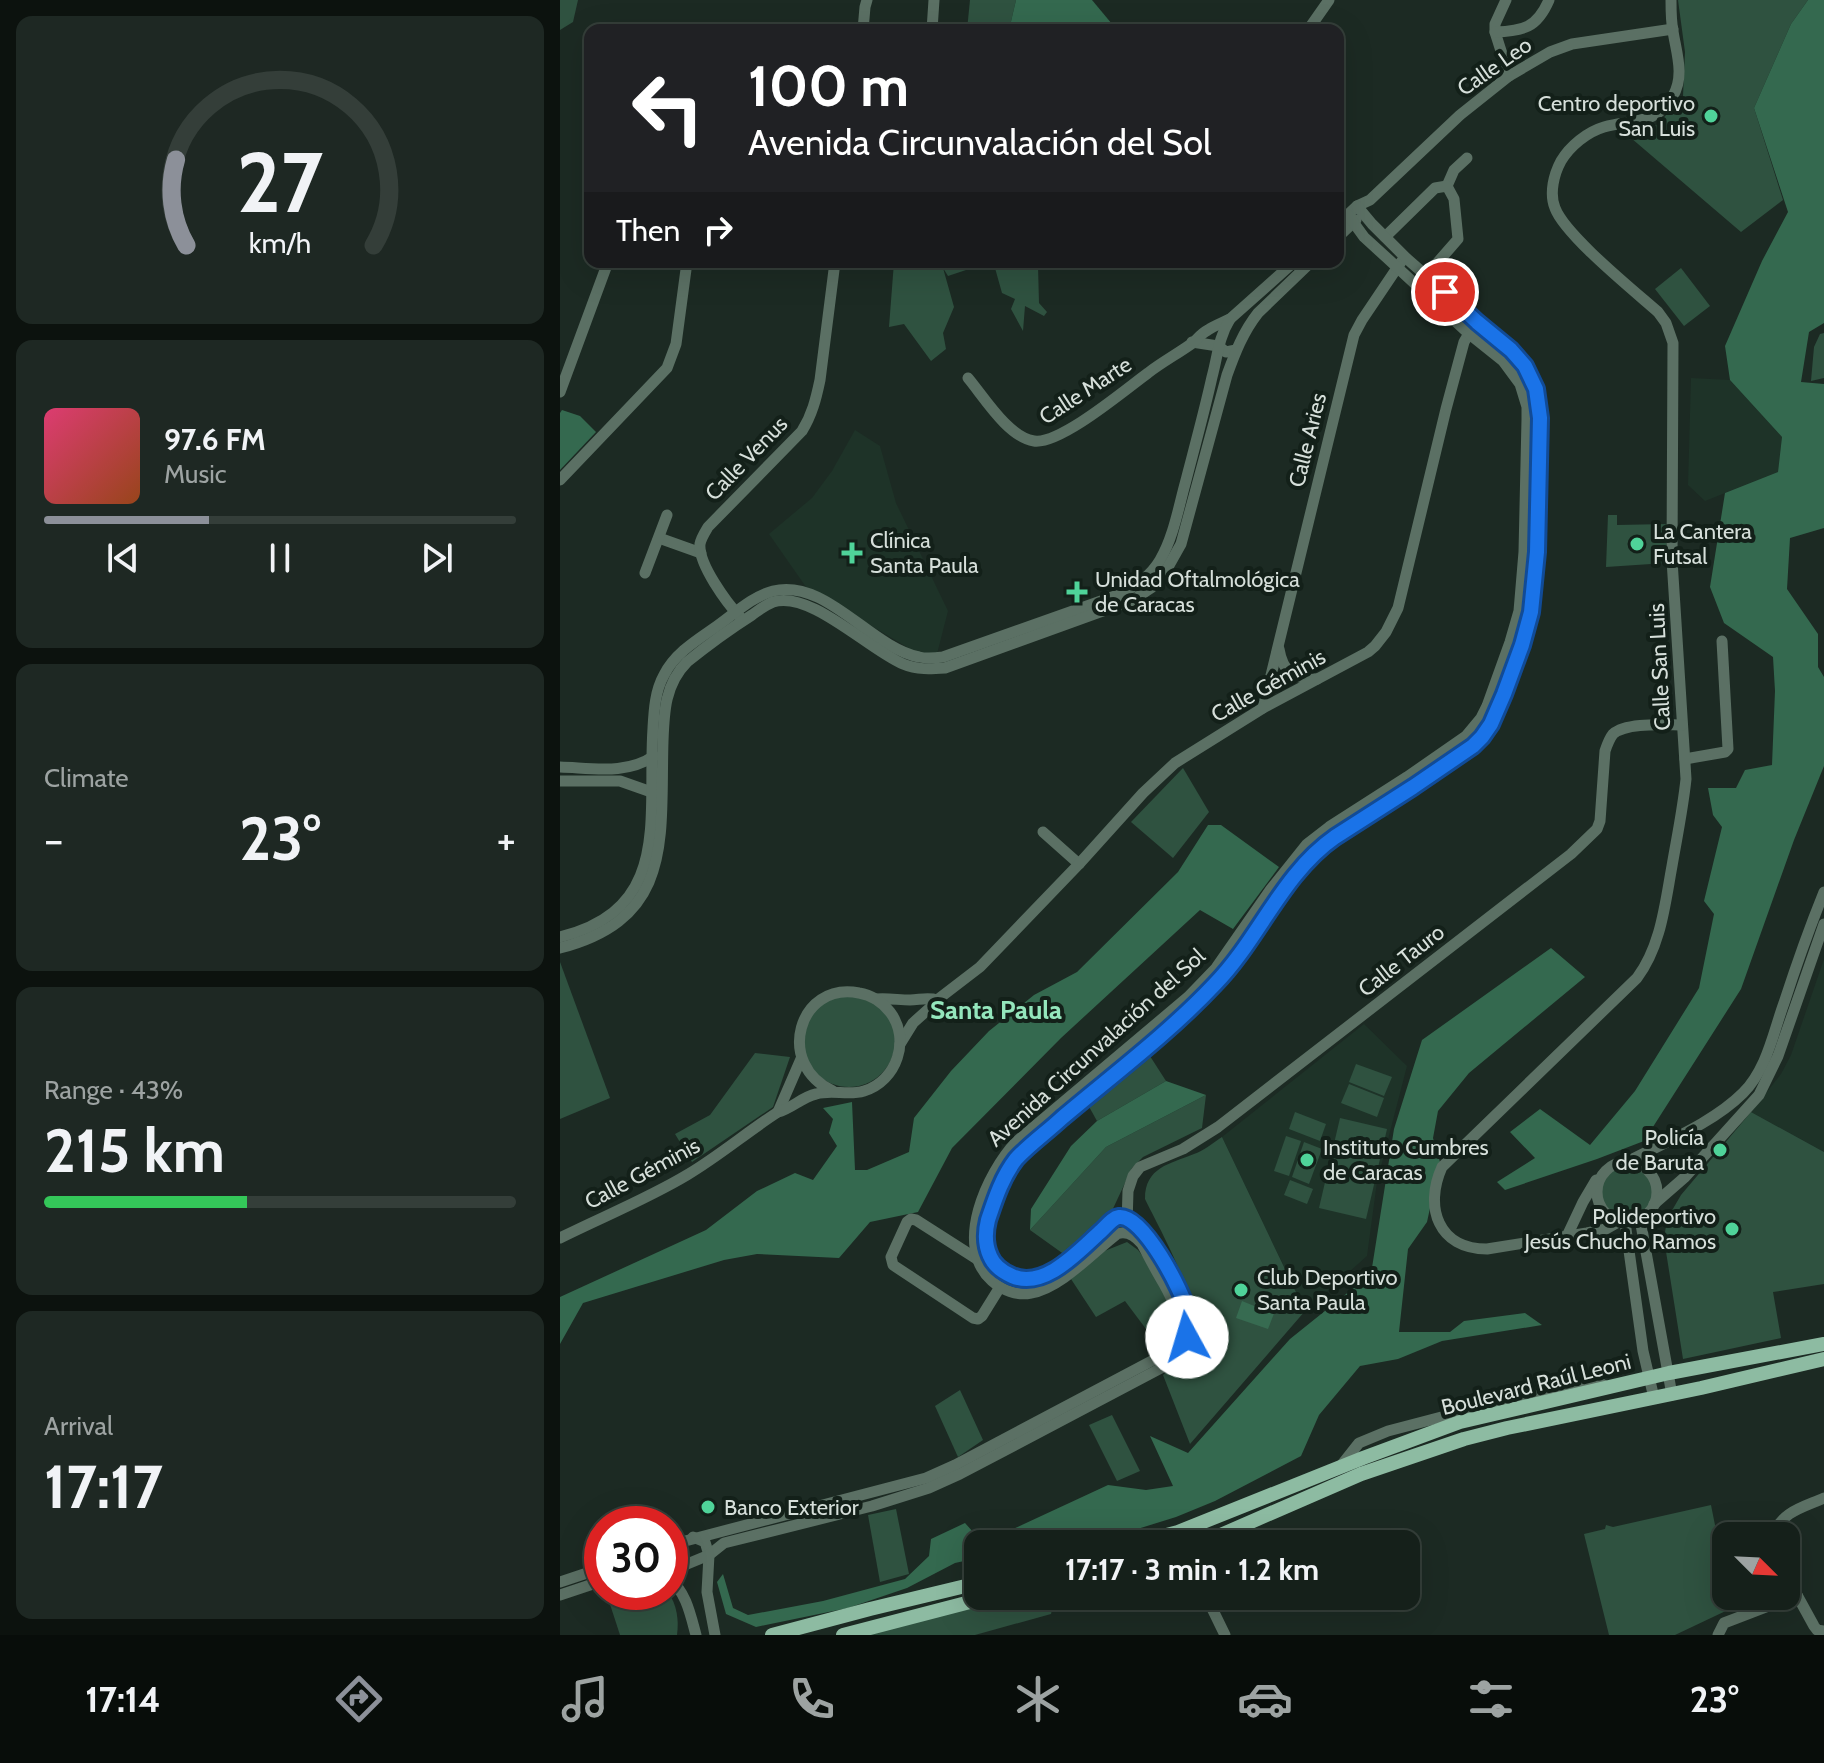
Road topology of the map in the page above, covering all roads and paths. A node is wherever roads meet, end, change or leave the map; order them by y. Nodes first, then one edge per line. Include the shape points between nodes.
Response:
1 (867, 0) edge
2 (934, 0) edge
3 (1329, 0) edge
4 (1506, 0) edge
5 (1549, 0) edge
6 (1671, 0) edge
7 (864, 24) edge
8 (932, 24) edge
9 (1312, 24) edge
10 (1673, 29) junction
11 (1495, 32) junction
12 (1509, 76) junction
13 (1467, 158) dead end
14 (1447, 186) junction
15 (1360, 209) junction
16 (1346, 221) edge
17 (1372, 224) junction
18 (1364, 237) junction
19 (1385, 237) junction
20 (1396, 247) junction
21 (1387, 258) junction
22 (1401, 262) junction
23 (606, 268) edge
24 (686, 268) edge
25 (834, 268) edge
26 (1287, 268) edge
27 (1305, 268) edge
28 (1427, 275) junction
29 (1418, 285) junction
30 (1230, 319) junction
31 (1477, 322) junction
32 (1247, 328) junction
33 (1468, 333) junction
34 (1192, 342) junction
35 (1218, 346) junction
36 (1236, 350) junction
37 (968, 378) dead end
38 (560, 392) edge
39 (560, 480) edge
40 (667, 515) dead end
41 (1531, 527) junction
42 (659, 538) junction
43 (701, 553) junction
44 (645, 573) dead end
45 (740, 616) junction
46 (1722, 641) dead end
47 (1278, 646) junction
48 (1321, 679) junction
49 (1263, 708) junction
50 (1682, 725) junction
51 (657, 757) junction
52 (1685, 759) junction
53 (560, 767) edge
54 (560, 781) edge
55 (656, 793) junction
56 (1043, 832) dead end
57 (1079, 864) junction
58 (1824, 892) edge
59 (1824, 924) edge
60 (560, 937) edge
61 (560, 948) edge
62 (876, 999) junction
63 (937, 1000) junction
64 (900, 1044) junction
65 (801, 1059) junction
66 (833, 1091) junction
67 (778, 1112) junction
68 (1627, 1162) junction
69 (1603, 1175) junction
70 (1654, 1204) junction
71 (1128, 1218) junction
72 (1640, 1219) junction
73 (1622, 1222) junction
74 (1126, 1233) junction
75 (1567, 1236) junction
76 (560, 1238) edge
77 (977, 1259) junction
78 (1000, 1287) junction
79 (1824, 1344) edge
80 (1824, 1359) edge
81 (1669, 1373) junction
82 (1650, 1379) junction
83 (1672, 1395) junction
84 (1654, 1398) junction
85 (1824, 1498) edge
86 (870, 1500) junction
87 (1781, 1522) edge
88 (1198, 1530) edge
89 (1232, 1530) edge
90 (693, 1537) junction
91 (688, 1539) edge
92 (709, 1555) junction
93 (688, 1564) edge
94 (584, 1574) edge
95 (560, 1582) edge
96 (964, 1586) edge
97 (584, 1587) edge
98 (560, 1595) edge
99 (1800, 1600) edge
100 (964, 1604) edge
101 (688, 1609) edge
102 (1213, 1610) edge
103 (1758, 1610) edge
104 (1824, 1631) edge
105 (696, 1635) edge
106 (715, 1635) edge
107 (772, 1635) edge
108 (843, 1635) edge
109 (1225, 1635) edge
110 (1718, 1635) edge

1 - 7 street
2 - 8 street
3 - 9 street
4 - 11 street
5 - 11 street via 1535,23
6 - 10 street, Calle San Luis
10 - 12 street, Calle Leo via 1572,44
10 - 50 street, Calle San Luis via 1680,71 1674,95 1660,113 1644,121 1606,126 1582,138 1562,159 1552,194 1567,227 1658,312 1673,343 1672,560
11 - 12 street
12 - 15 street, Calle Leo
13 - 14 street
14 - 19 street via 1435,188
14 - 28 street via 1454,199 1458,239
15 - 16 street
15 - 17 street, Avenida Circunvalación del Sol
16 - 18 street, Avenida Circunvalación del Sol
17 - 18 street
17 - 19 street, Avenida Circunvalación del Sol
18 - 21 street, Avenida Circunvalación del Sol
19 - 20 street, Avenida Circunvalación del Sol
20 - 21 street
20 - 22 street, Avenida Circunvalación del Sol
21 - 22 street, Avenida Circunvalación del Sol
22 - 28 street, Avenida Circunvalación del Sol
22 - 29 street, Avenida Circunvalación del Sol
22 - 47 street, Calle Aries via 1354,335
23 - 38 street
24 - 39 street via 678,333 667,368
25 - 43 street, Calle Venus via 820,380 808,421 708,527
26 - 30 street
27 - 32 street
28 - 29 street
28 - 31 street, Avenida Circunvalación del Sol
29 - 33 street, Avenida Circunvalación del Sol
30 - 32 street via 1243,320
30 - 34 street, Calle Marte
30 - 35 street
31 - 33 street, Calle Géminis
31 - 41 street, Avenida Circunvalación del Sol via 1511,350 1536,389 1540,418
32 - 36 street
33 - 41 street, Avenida Circunvalación del Sol via 1503,361 1524,395
33 - 48 street, Calle Géminis via 1398,608 1375,646
34 - 35 street
34 - 37 street, Calle Marte via 1119,396 1045,440 1013,431
35 - 36 street via 1226,352
35 - 45 street via 1174,525 1154,569 1127,591 934,658 908,654 800,590 764,594
36 - 45 street via 1181,544 1163,576 1133,600 934,669 903,664 800,602 775,601
40 - 42 street
41 - 71 street, Avenida Circunvalación del Sol via 1533,597 1527,627 1498,709 1482,737 1315,853 1214,985 1016,1159 994,1203 987,1245 1001,1271 1034,1280 1051,1273 1113,1219
41 - 77 street, Avenida Circunvalación del Sol via 1516,625 1473,729 1307,844 1207,978 1007,1152 988,1184 974,1226
42 - 43 street
42 - 44 street
43 - 45 street
45 - 51 street via 674,678
46 - 52 street via 1728,749
47 - 48 street via 1289,672
47 - 49 street, Calle Aries
48 - 49 street, Calle Géminis
49 - 57 street, Calle Géminis via 1175,763
50 - 52 street, Calle San Luis
50 - 71 street, Calle Tauro via 1615,732 1605,751 1600,821 1582,844 1226,1122 1140,1167 1128,1191
51 - 53 street via 621,769
51 - 55 street
52 - 75 street, Calle San Luis via 1684,805 1658,937 1644,969 1442,1167 1435,1188 1441,1224 1457,1242 1475,1249
54 - 55 street via 620,781
55 - 60 street via 645,866 630,896 601,922
55 - 61 street via 655,868 638,902 606,931
56 - 57 street
57 - 63 street, Calle Géminis via 980,967
58 - 68 street via 1751,1085 1707,1121
59 - 70 street via 1759,1095
62 - 63 street
62 - 64 street via 892,1015
62 - 65 street via 846,991 818,1003 801,1028
63 - 64 street, Calle Géminis
64 - 66 street, Calle Géminis via 890,1073 874,1087
65 - 66 street via 817,1082
65 - 67 street
66 - 67 street, Calle Géminis via 802,1098
67 - 76 street, Calle Géminis via 684,1177
68 - 69 street
68 - 70 street via 1650,1173
69 - 73 street via 1599,1203
69 - 75 street
70 - 72 street
71 - 74 street, Calle Tauro
71 - 86 street via 1150,1238 1188,1311 1187,1337 1179,1353 1165,1366 946,1481
72 - 73 street
72 - 81 street
73 - 75 street, Calle San Luis
73 - 82 street
74 - 78 street via 1117,1234 1042,1290 1022,1294
74 - 86 street via 1142,1244 1174,1302 1177,1334 1166,1351 942,1472
77 - 78 street
77 - 78 street via 911,1219 890,1261 973,1318 982,1316
79 - 81 main road, Boulevard Raúl Leoni
80 - 83 main road, Boulevard Raúl Leoni
81 - 82 main road, Boulevard Raúl Leoni
81 - 83 street
82 - 84 street
82 - 88 main road, Boulevard Raúl Leoni via 1460,1422
83 - 84 main road, Boulevard Raúl Leoni
84 - 89 main road, Boulevard Raúl Leoni via 1464,1439 1361,1474
85 - 87 street
86 - 90 street
86 - 92 street via 724,1543
90 - 91 street
90 - 92 street via 705,1542
92 - 93 street
92 - 106 street via 707,1592
94 - 95 street
96 - 107 main road
97 - 98 street
99 - 104 street via 1817,1630
100 - 108 main road
101 - 105 street
102 - 109 street
103 - 110 street via 1724,1623

